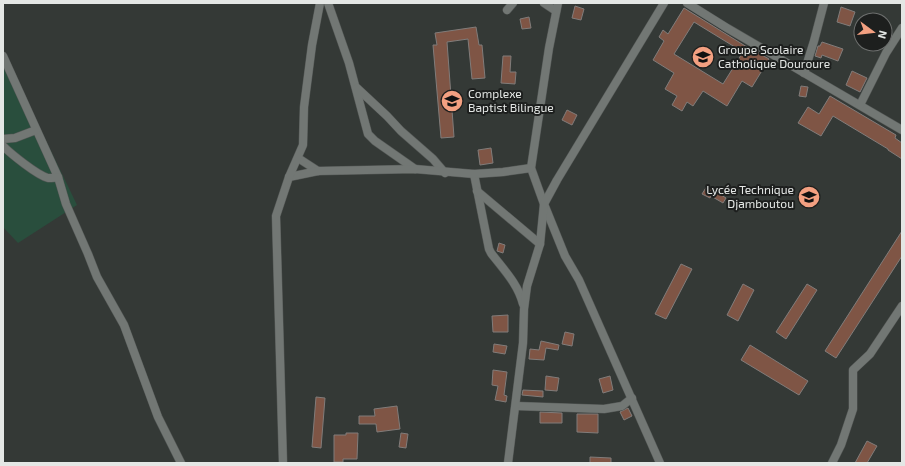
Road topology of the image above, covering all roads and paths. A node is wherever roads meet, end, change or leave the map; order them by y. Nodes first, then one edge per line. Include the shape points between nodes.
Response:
1 (320, 3) edge
2 (328, 3) edge
3 (513, 3) edge
4 (544, 3) edge
5 (664, 3) edge
6 (687, 3) edge
7 (824, 3) edge
8 (557, 7) edge
9 (507, 10) dead end
10 (902, 28) edge
11 (3, 56) edge
12 (804, 73) junction
13 (356, 88) junction
14 (860, 105) junction
15 (36, 130) junction
16 (902, 130) edge
17 (3, 139) edge
18 (3, 146) edge
19 (298, 158) junction
20 (531, 168) junction
21 (415, 169) junction
22 (318, 171) junction
23 (444, 172) junction
24 (474, 174) junction
25 (58, 177) junction
26 (289, 177) junction
27 (478, 191) junction
28 (544, 204) junction
29 (540, 244) junction
30 (902, 306) edge
31 (524, 309) junction
32 (632, 398) junction
33 (516, 406) junction
34 (181, 463) edge
35 (283, 463) edge
36 (508, 463) edge
37 (660, 463) edge
38 (832, 463) edge

1 - 19 street via 306,92 303,145
2 - 13 street
3 - 9 street
4 - 8 street
5 - 28 street
6 - 12 street
7 - 12 street
8 - 20 street
10 - 14 street via 886,53
11 - 15 street
12 - 14 street
13 - 21 street via 368,134
13 - 23 street
14 - 16 street
15 - 17 street via 15,138
15 - 25 street
18 - 25 street via 12,156 39,174 49,178
19 - 22 street
19 - 26 street
20 - 24 street
20 - 28 street
21 - 22 street
21 - 23 street
22 - 26 street
23 - 24 street
24 - 27 street
25 - 34 street via 66,204 97,277 124,325 158,418
26 - 35 street via 276,216
27 - 29 street
27 - 31 street via 489,248 518,290
28 - 29 street
28 - 32 street via 565,256 579,280
29 - 31 street via 529,278
30 - 38 street via 870,354 853,370 853,409
31 - 33 street
32 - 33 street via 622,406 604,409
32 - 37 street
33 - 36 street

